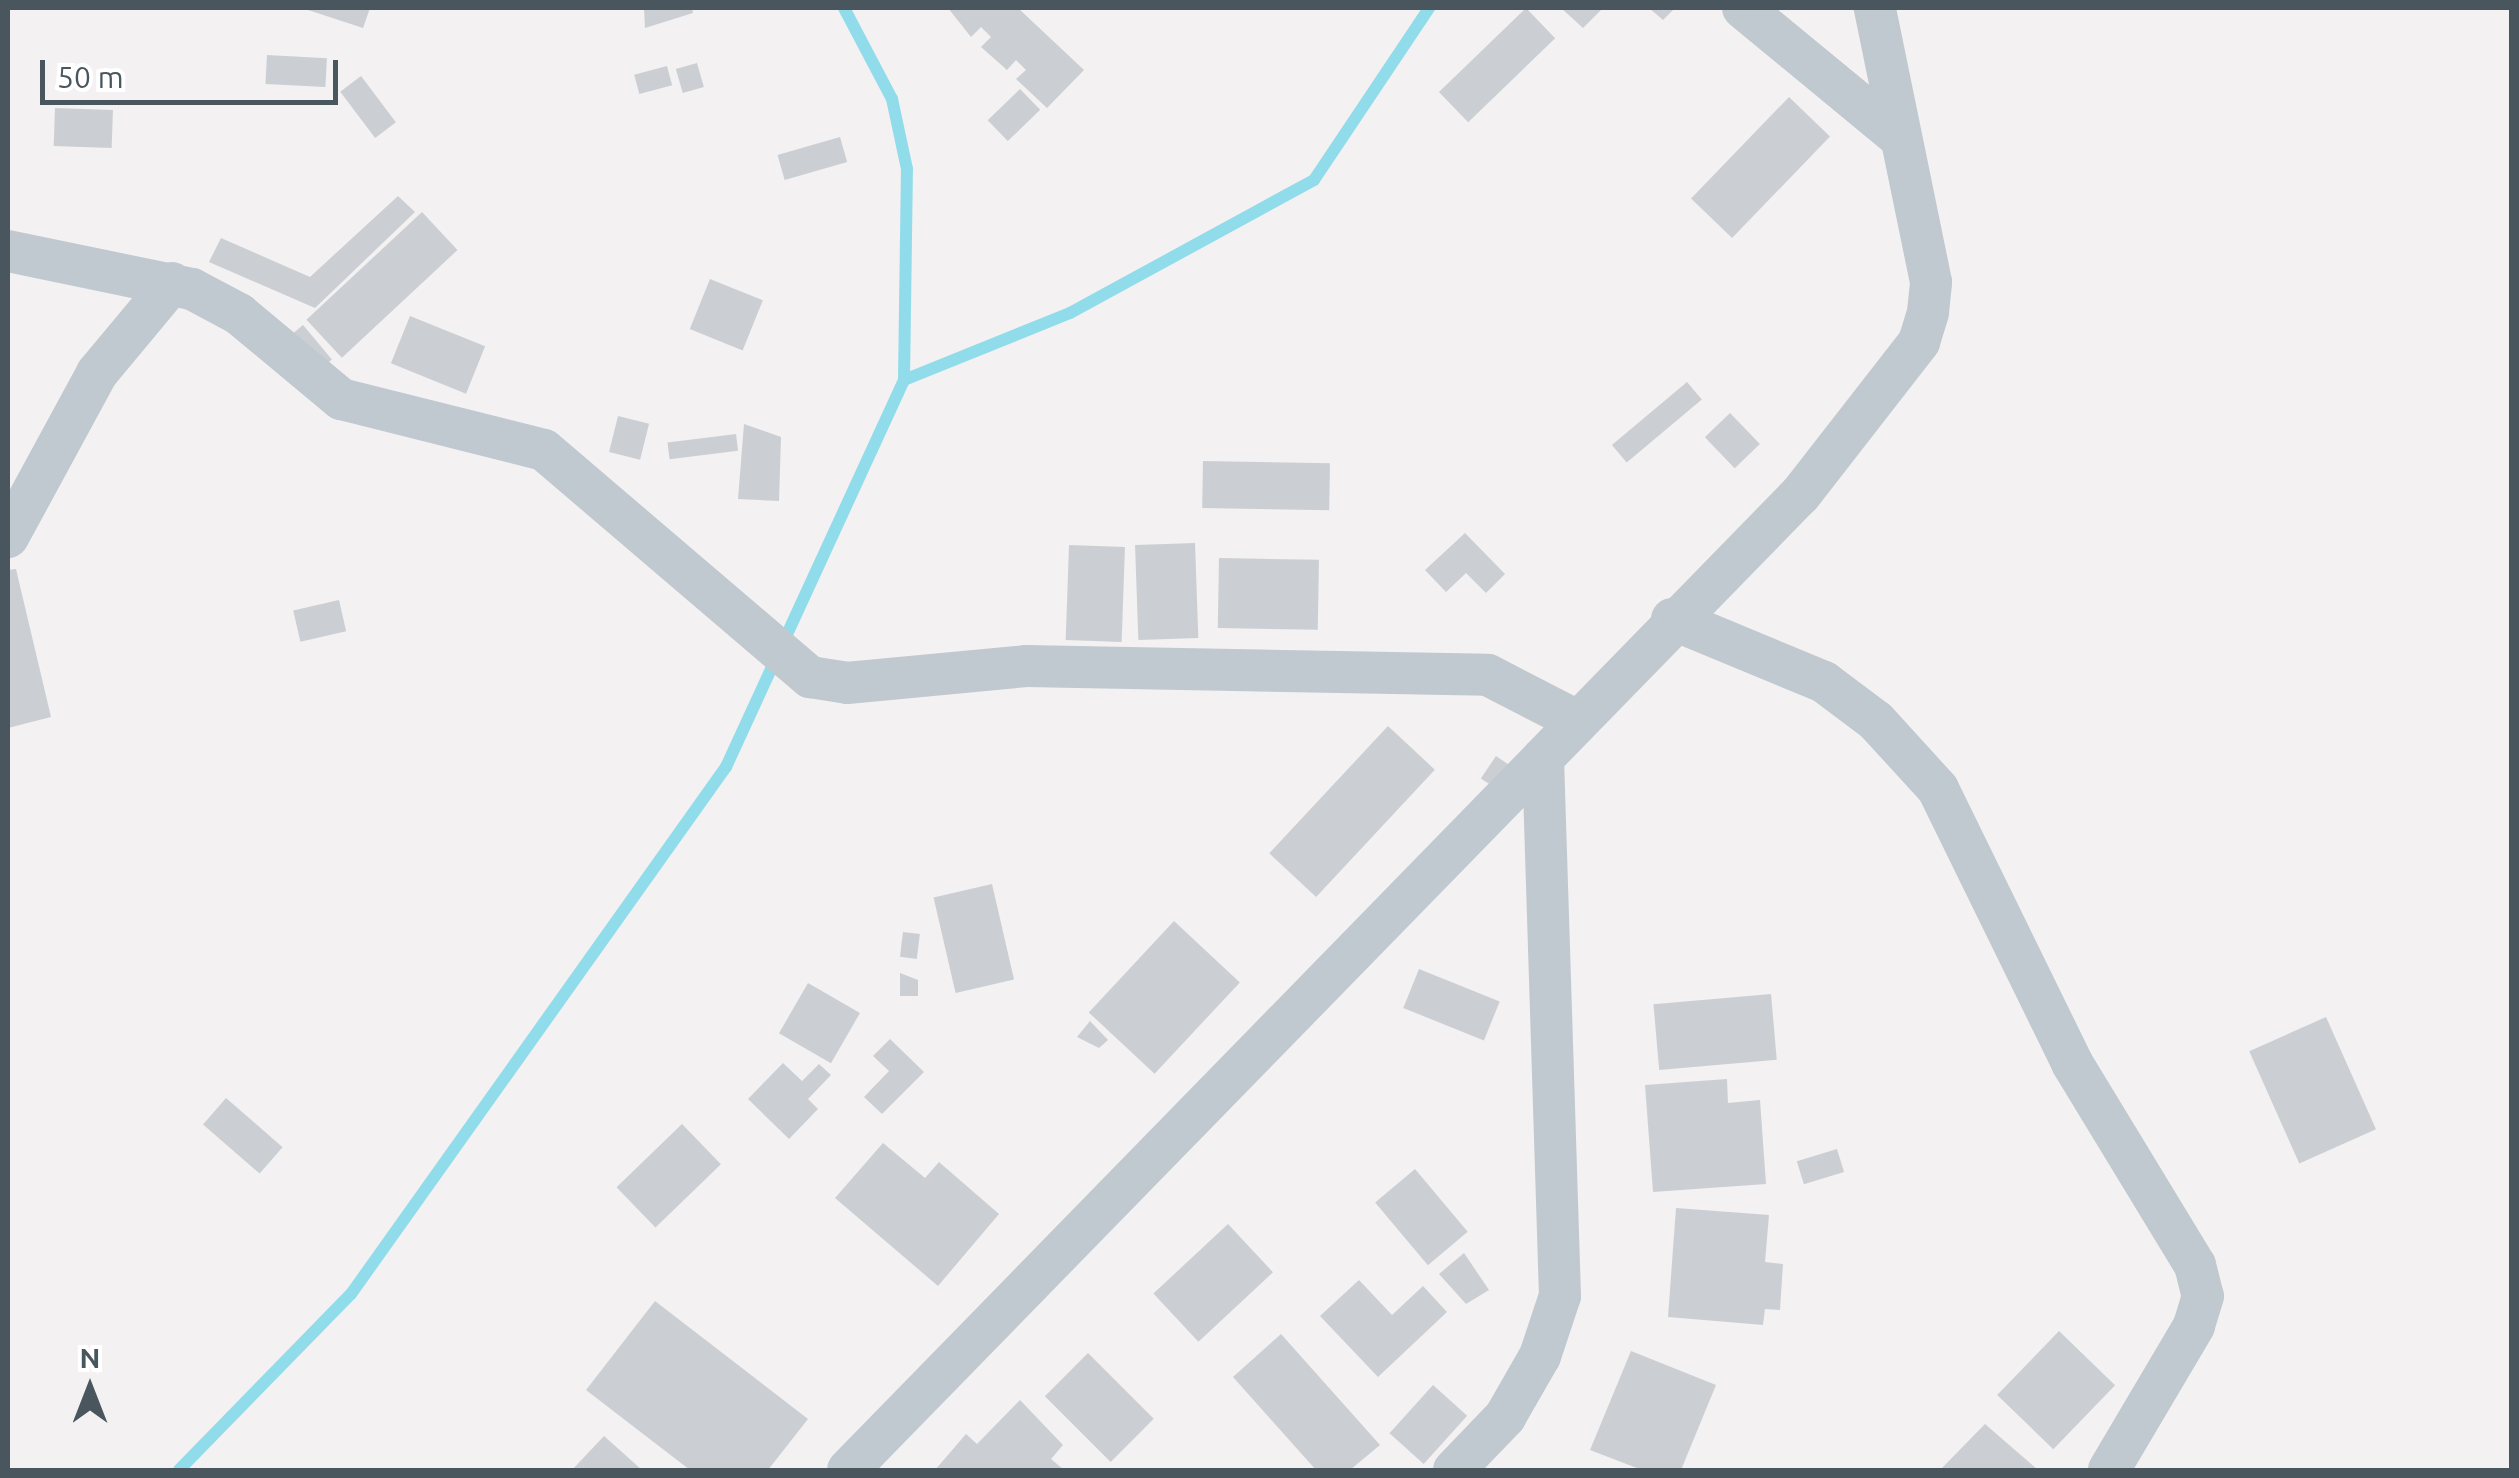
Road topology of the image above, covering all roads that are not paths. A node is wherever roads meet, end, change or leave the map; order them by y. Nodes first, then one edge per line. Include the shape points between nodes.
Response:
1 (1743, 8) edge
2 (1875, 8) edge
3 (1896, 134) junction
4 (8, 251) edge
5 (172, 283) junction
6 (8, 537) edge
7 (1672, 619) junction
8 (1574, 720) junction
9 (1543, 758) junction
10 (848, 1470) edge
11 (1454, 1470) edge
12 (2108, 1470) edge

1 - 3 street
2 - 3 street
3 - 7 street via 1930,282 1919,342 1800,496
4 - 5 street
5 - 6 street via 97,374
5 - 8 street via 239,314 342,399 544,450 810,677 847,682 1026,666 1488,675
7 - 8 street
7 - 12 street via 1824,682 1876,721 1938,789 2072,1063 2195,1264 2203,1296 2194,1326
8 - 9 street
9 - 10 street
9 - 11 street via 1560,1296 1540,1356 1504,1417

